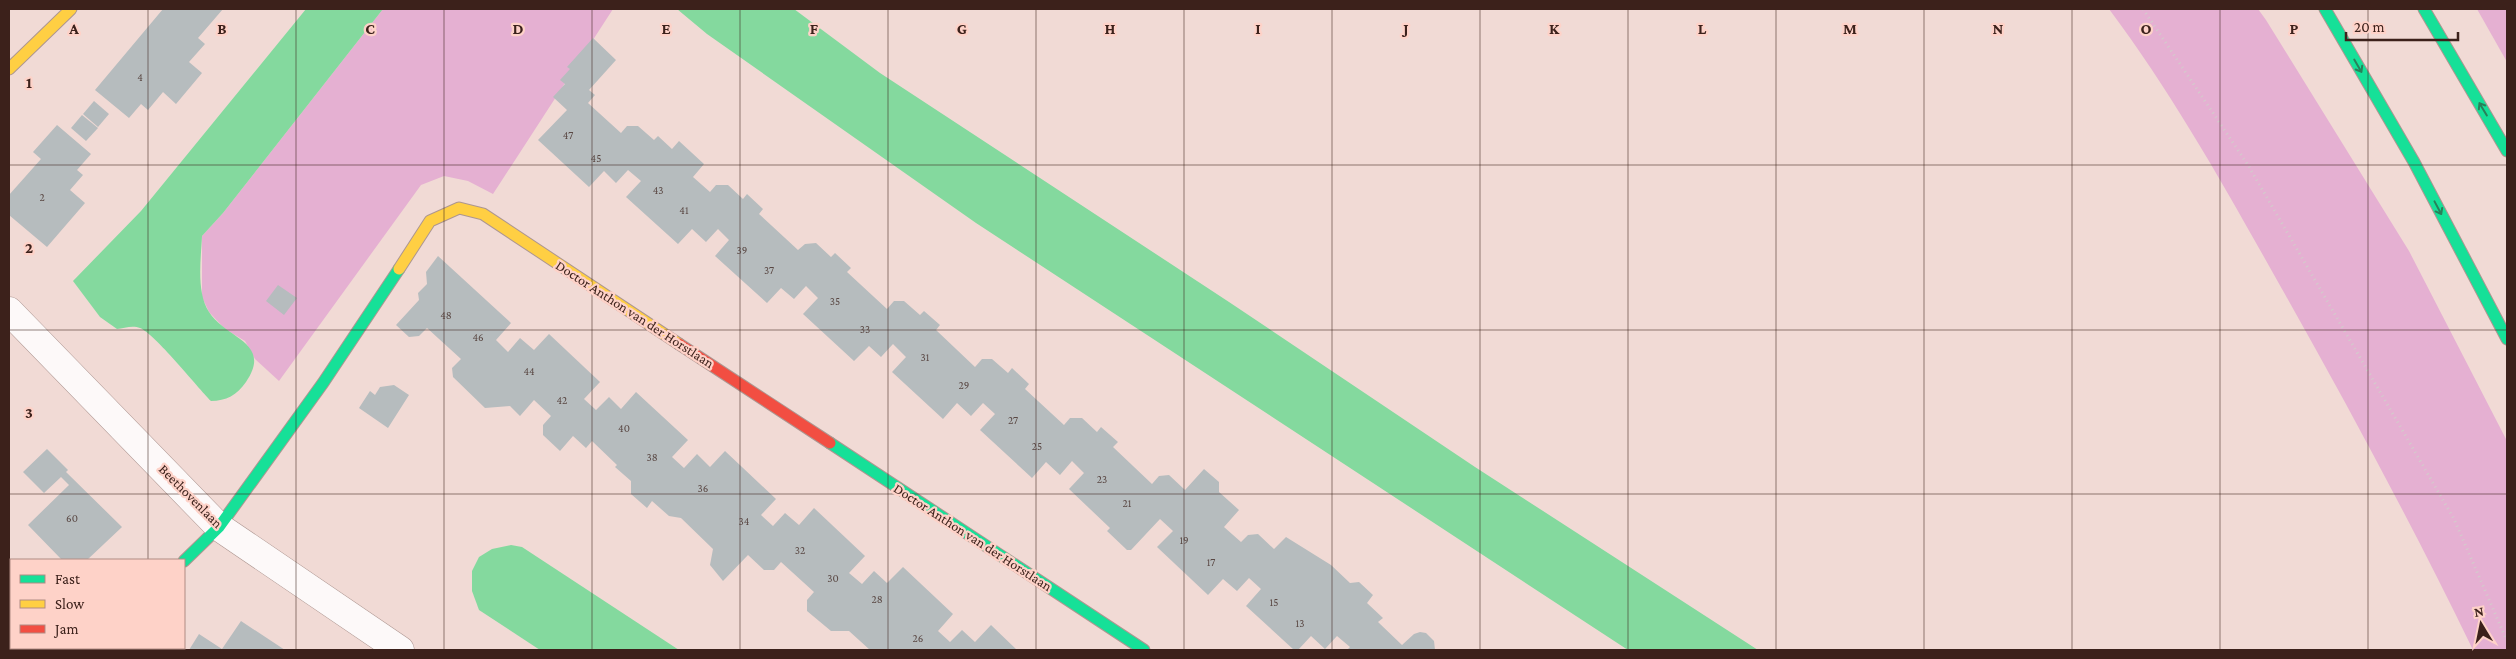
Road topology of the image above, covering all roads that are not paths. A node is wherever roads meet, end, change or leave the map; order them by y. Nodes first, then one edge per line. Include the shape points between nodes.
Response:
1 (70, 9) edge
2 (2325, 9) edge
3 (2424, 9) edge
4 (9, 69) edge
5 (2507, 151) edge
6 (9, 311) edge
7 (2507, 339) edge
8 (219, 526) junction
9 (185, 560) edge
10 (400, 650) edge
11 (1144, 650) edge

1 - 4 main road
2 -> 7 main road via 2414,162
5 -> 3 main road
6 - 8 street, Beethovenlaan
8 - 9 main road, Doctor Anthon van der Horstlaan
8 - 10 street, Beethovenlaan
8 - 11 main road, Doctor Anthon van der Horstlaan via 323,383 430,221 459,208 483,214

